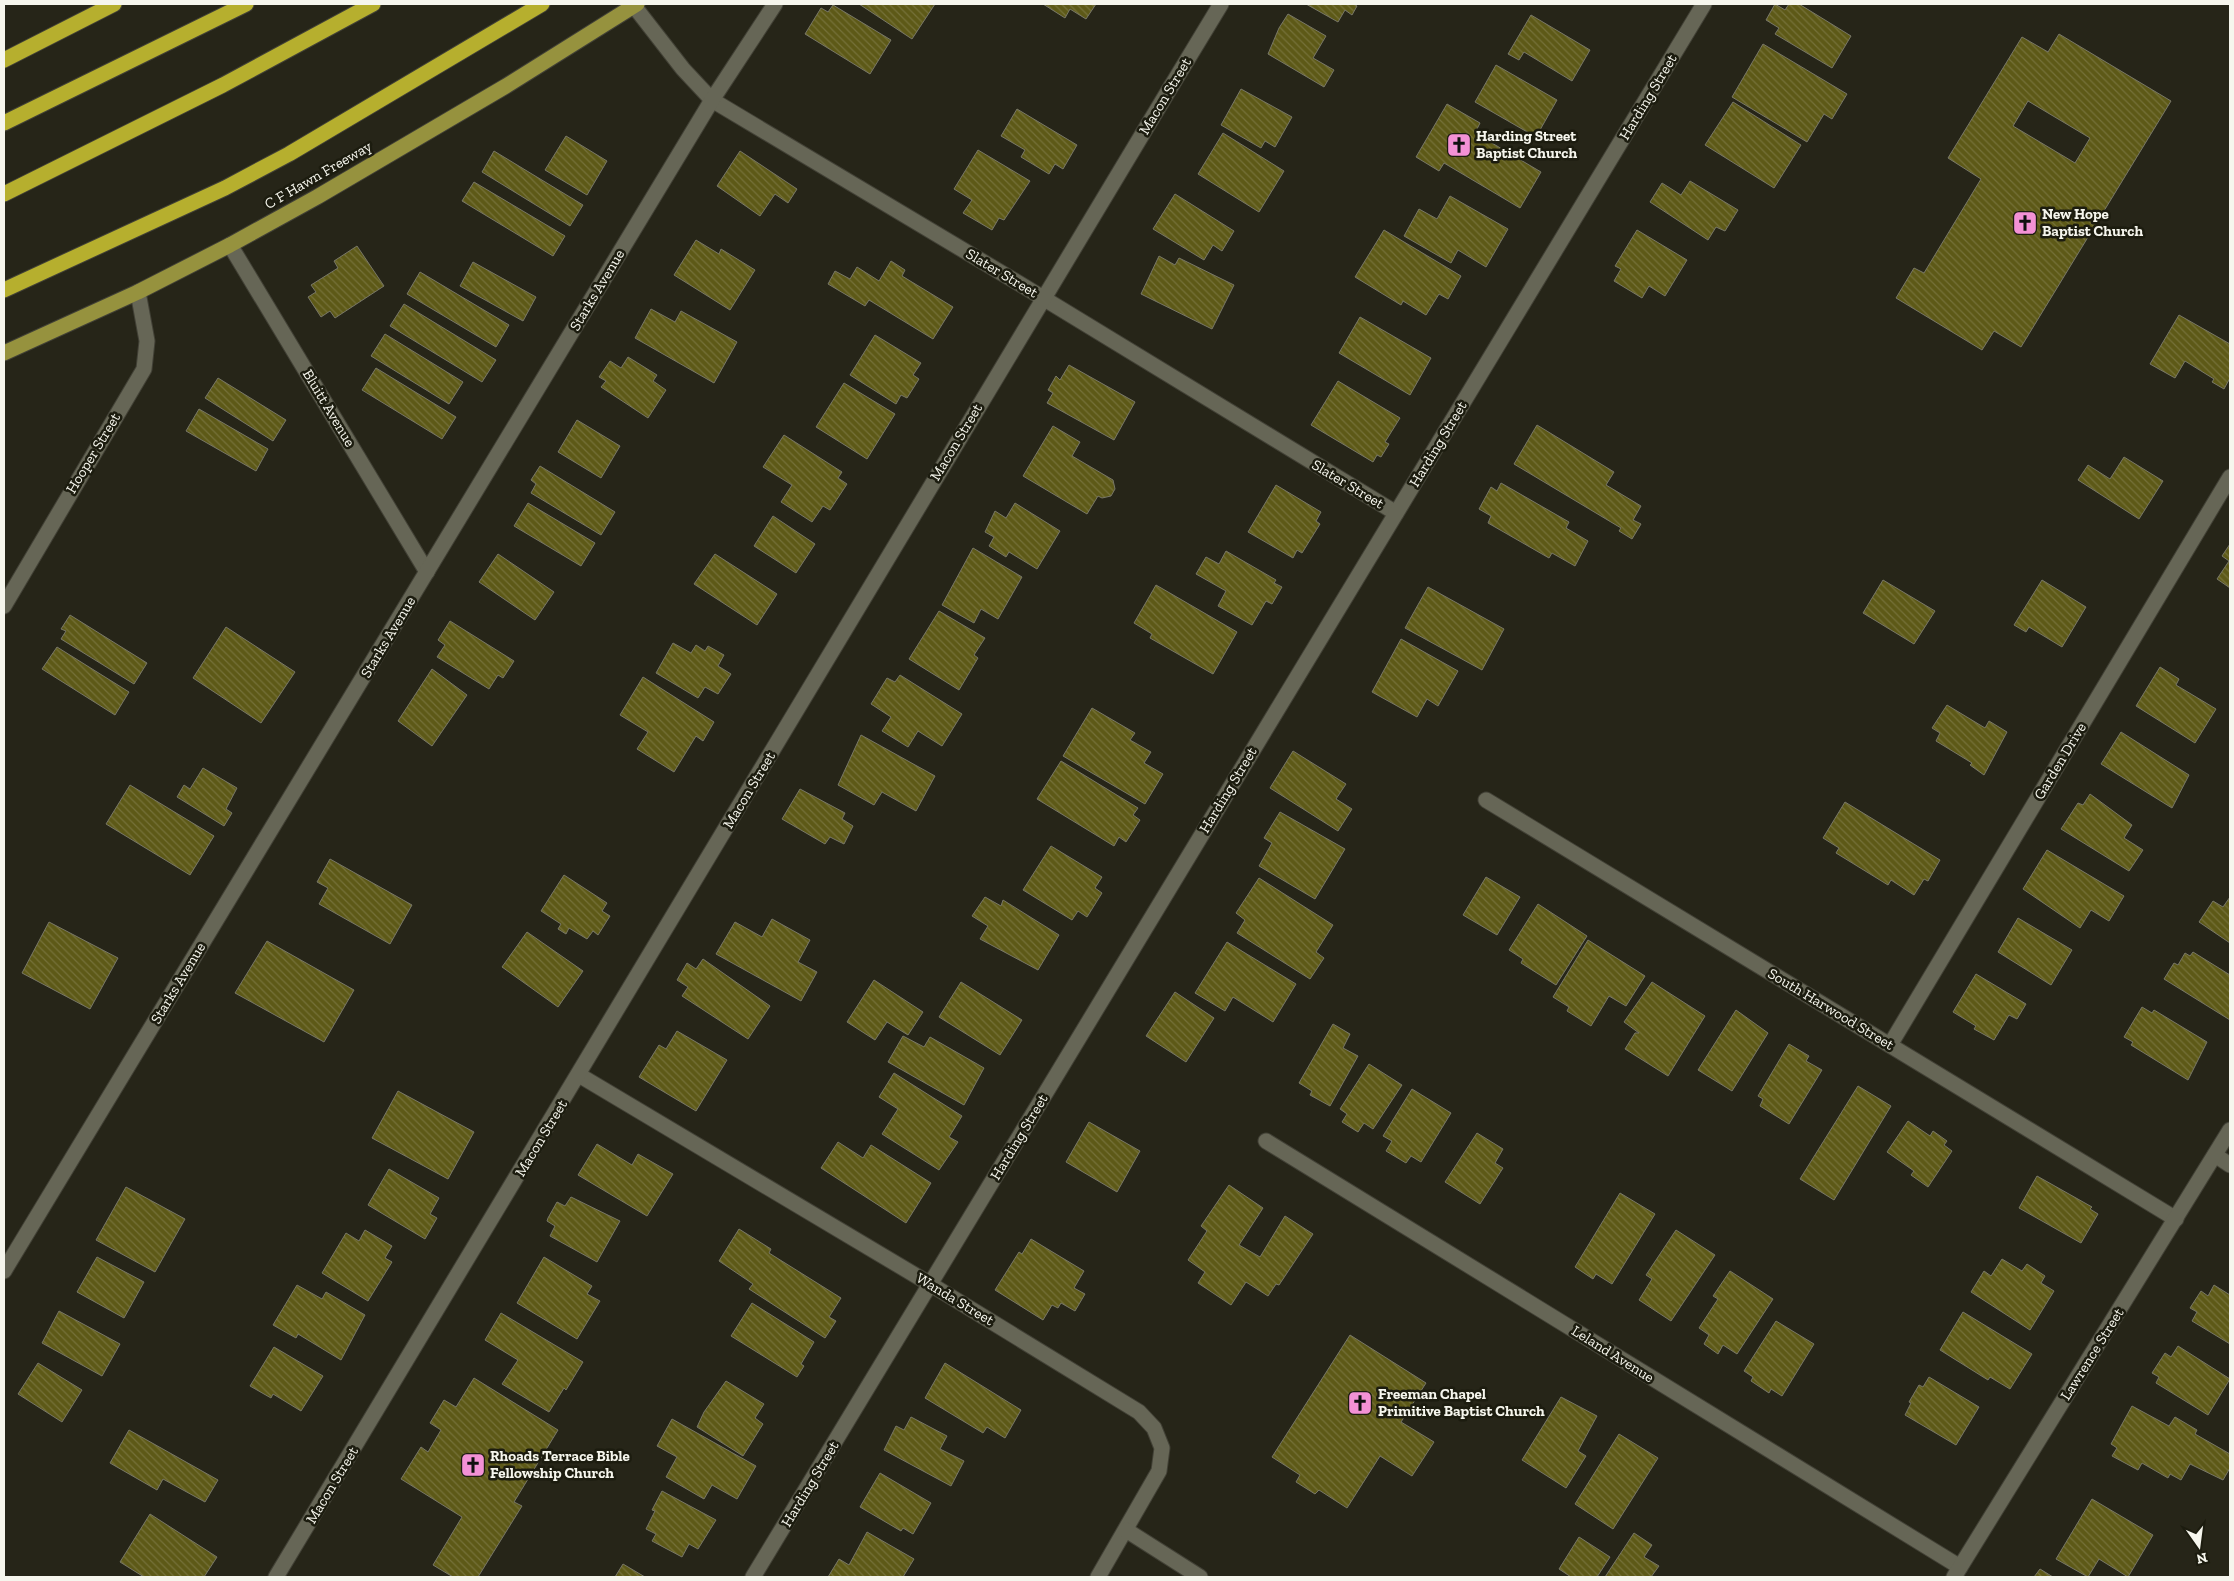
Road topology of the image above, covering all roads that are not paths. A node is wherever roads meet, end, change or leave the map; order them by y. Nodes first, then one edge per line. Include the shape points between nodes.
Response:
1 (114, 4) edge
2 (246, 4) edge
3 (373, 4) edge
4 (542, 4) edge
5 (775, 4) edge
6 (1222, 4) edge
7 (1704, 4) edge
8 (635, 5) edge
9 (4, 60) edge
10 (712, 100) junction
11 (4, 123) edge
12 (4, 194) edge
13 (230, 245) junction
14 (4, 290) edge
15 (138, 292) junction
16 (1043, 298) junction
17 (4, 354) edge
18 (2230, 477) edge
19 (1396, 513) junction
20 (427, 572) junction
21 (4, 606) edge
22 (1486, 800) dead end
23 (1890, 1045) junction
24 (579, 1074) junction
25 (2230, 1130) edge
26 (1266, 1141) dead end
27 (2214, 1156) junction
28 (2230, 1165) edge
29 (2176, 1219) junction
30 (4, 1271) edge
31 (930, 1284) junction
32 (1126, 1530) junction
33 (1957, 1572) edge
34 (276, 1577) edge
35 (753, 1577) edge
36 (1098, 1577) edge
37 (1200, 1577) edge

1 - 9 highway
2 - 11 highway
3 - 12 highway via 222,86
4 - 14 highway via 289,154 225,188
5 - 10 street, Starks Avenue
6 - 16 street, Macon Street
7 - 19 street, Harding Street
8 - 10 street, Slater Street via 683,69
8 - 13 main road, C F Hawn Freeway via 506,86
10 - 16 street, Slater Street
10 - 20 street, Starks Avenue
13 - 15 main road, C F Hawn Freeway
13 - 20 street, Bluitt Avenue
15 - 17 main road, C F Hawn Freeway
15 - 21 street, Hooper Street via 147,341 144,369
16 - 19 street, Slater Street
16 - 24 street, Macon Street
18 - 23 street, Garden Drive
19 - 31 street, Harding Street
20 - 30 street, Starks Avenue
22 - 23 street, South Harwood Street
23 - 29 street, South Harwood Street
24 - 31 street, Wanda Street
24 - 34 street, Macon Street
25 - 27 street, Lawrence Street
26 - 33 street, Leland Avenue
27 - 28 street
27 - 29 street, Lawrence Street
29 - 33 street, Lawrence Street
31 - 32 street, Wanda Street via 1139,1412 1154,1428 1162,1448 1159,1471
31 - 35 street, Harding Street
32 - 36 street, Wanda Street
32 - 37 street

